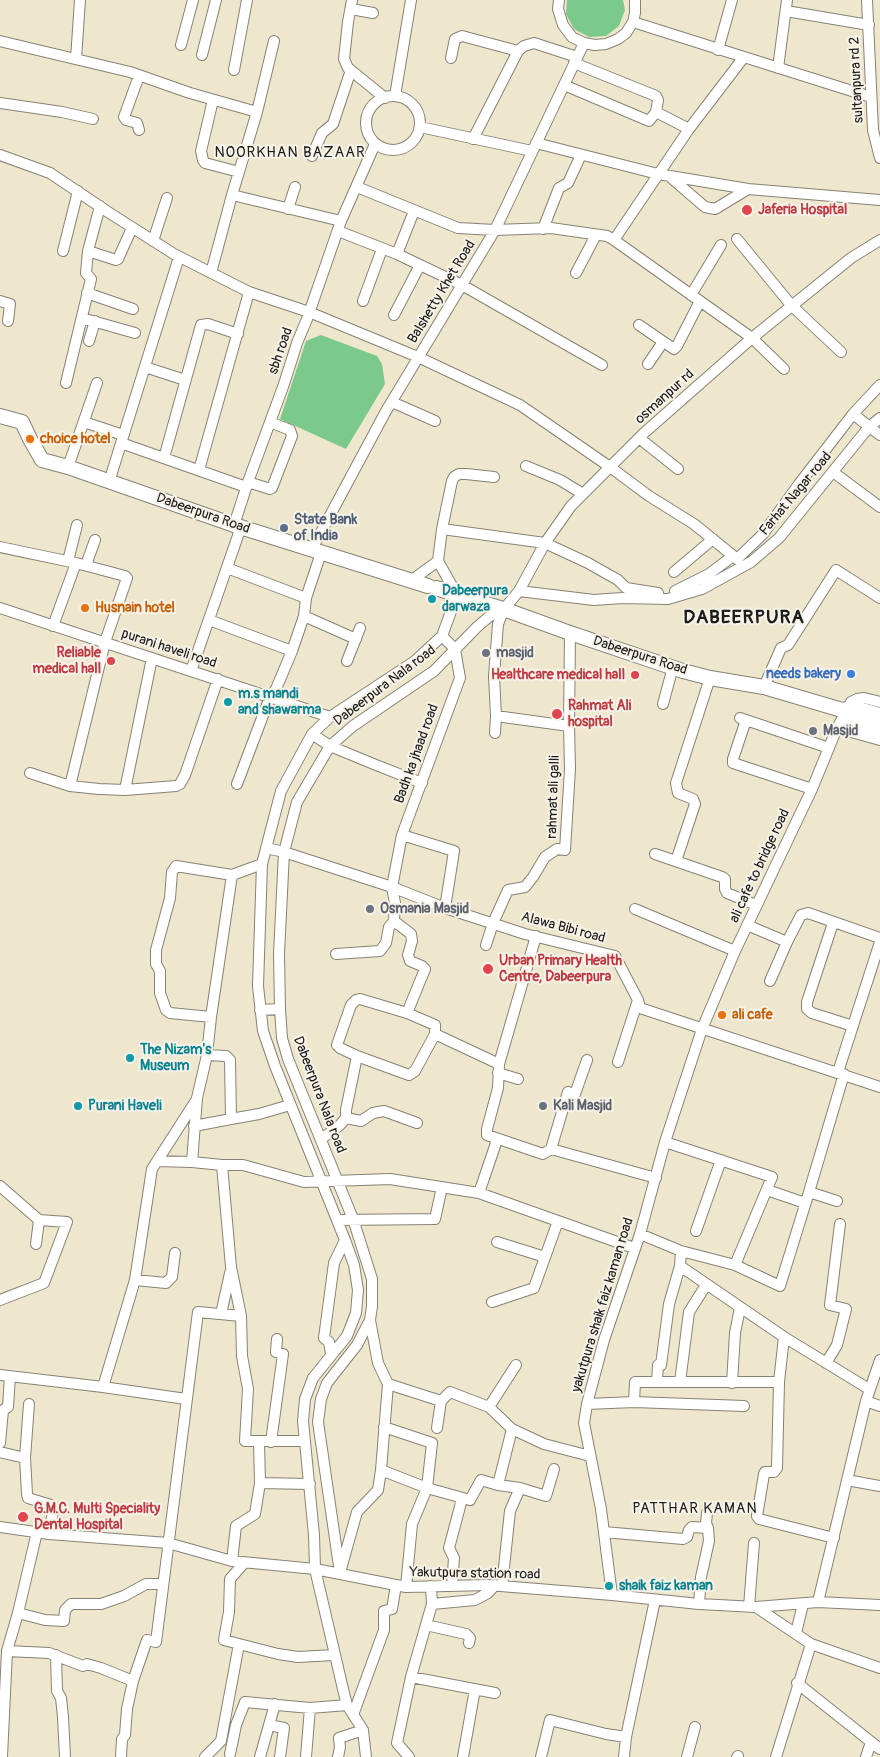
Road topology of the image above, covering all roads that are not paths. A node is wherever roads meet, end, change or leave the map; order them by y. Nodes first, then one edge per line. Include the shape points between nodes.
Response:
1 (80, 0) edge
2 (193, 0) edge
3 (216, 0) edge
4 (247, 0) edge
5 (411, 0) edge
6 (559, 0) edge
7 (635, 0) edge
8 (732, 0) edge
9 (787, 0) edge
10 (867, 0) edge
11 (352, 4) edge
12 (786, 11) junction
13 (373, 12) dead end
14 (632, 22) junction
15 (869, 25) junction
16 (0, 41) edge
17 (274, 41) dead end
18 (584, 43) junction
19 (181, 45) dead end
20 (718, 50) junction
21 (518, 51) junction
22 (202, 55) dead end
23 (744, 57) junction
24 (451, 58) dead end
25 (76, 59) junction
26 (576, 60) junction
27 (778, 68) junction
28 (234, 70) dead end
29 (351, 70) junction
30 (138, 76) junction
31 (564, 84) junction
32 (871, 96) junction
33 (390, 97) junction
34 (213, 100) junction
35 (0, 103) edge
36 (257, 112) junction
37 (656, 112) junction
38 (93, 119) dead end
39 (420, 127) junction
40 (689, 129) junction
41 (139, 130) dead end
42 (473, 139) junction
43 (375, 144) junction
44 (534, 147) junction
45 (0, 155) edge
46 (581, 155) junction
47 (312, 156) dead end
48 (880, 158) edge
49 (239, 172) junction
50 (663, 174) junction
51 (295, 187) dead end
52 (357, 187) junction
53 (748, 189) junction
54 (78, 191) junction
55 (232, 195) junction
56 (167, 198) dead end
57 (880, 200) edge
58 (100, 206) junction
59 (288, 209) junction
60 (414, 212) junction
61 (339, 226) junction
62 (132, 228) junction
63 (543, 229) junction
64 (495, 230) junction
65 (596, 235) junction
66 (737, 239) dead end
67 (614, 240) junction
68 (880, 240) edge
69 (154, 241) junction
70 (721, 245) dead end
71 (382, 249) junction
72 (63, 251) dead end
73 (88, 251) junction
74 (397, 254) junction
75 (180, 257) junction
76 (420, 265) junction
77 (211, 273) junction
78 (576, 273) dead end
79 (462, 285) junction
80 (250, 292) junction
81 (87, 294) junction
82 (696, 298) junction
83 (363, 300) dead end
84 (0, 301) edge
85 (792, 306) junction
86 (133, 309) dead end
87 (310, 312) junction
88 (394, 315) dead end
89 (82, 318) junction
90 (8, 321) dead end
91 (95, 321) junction
92 (639, 325) dead end
93 (135, 333) dead end
94 (238, 334) junction
95 (752, 338) junction
96 (89, 341) dead end
97 (663, 342) junction
98 (841, 352) dead end
99 (418, 357) junction
100 (648, 364) dead end
101 (145, 366) junction
102 (602, 366) dead end
103 (784, 369) dead end
104 (185, 380) junction
105 (66, 382) dead end
106 (97, 383) dead end
107 (880, 385) edge
108 (392, 402) junction
109 (853, 414) junction
110 (0, 416) edge
111 (880, 418) edge
112 (435, 421) dead end
113 (84, 422) junction
114 (270, 422) junction
115 (869, 427) junction
116 (880, 436) edge
117 (639, 438) junction
118 (122, 439) junction
119 (164, 458) junction
120 (526, 466) dead end
121 (610, 466) junction
122 (68, 467) junction
123 (678, 469) dead end
124 (199, 470) junction
125 (833, 472) junction
126 (494, 477) dead end
127 (109, 482) junction
128 (247, 484) junction
129 (583, 494) junction
130 (880, 507) edge
131 (78, 525) dead end
132 (237, 526) junction
133 (442, 528) junction
134 (713, 539) junction
135 (96, 540) dead end
136 (544, 543) junction
137 (0, 547) edge
138 (316, 551) junction
139 (733, 556) junction
140 (438, 560) junction
141 (77, 563) junction
142 (227, 568) junction
143 (674, 572) dead end
144 (412, 580) junction
145 (519, 591) junction
146 (457, 595) junction
147 (306, 598) junction
148 (880, 598) edge
149 (0, 608) edge
150 (504, 609) junction
151 (304, 616) junction
152 (209, 620) junction
153 (53, 626) junction
154 (360, 628) dead end
155 (570, 633) junction
156 (442, 636) junction
157 (356, 639) junction
158 (105, 642) junction
159 (455, 649) junction
160 (292, 651) junction
161 (152, 658) junction
162 (346, 661) dead end
163 (673, 668) junction
164 (192, 671) junction
165 (710, 678) junction
166 (218, 680) junction
167 (764, 687) junction
168 (270, 697) junction
169 (880, 702) edge
170 (663, 704) dead end
171 (848, 712) junction
172 (880, 715) edge
173 (496, 716) junction
174 (330, 717) junction
175 (569, 726) junction
176 (837, 728) junction
177 (880, 729) edge
178 (495, 733) dead end
179 (312, 734) junction
180 (880, 740) edge
181 (330, 746) junction
182 (829, 748) junction
183 (30, 773) dead end
184 (422, 783) junction
185 (236, 784) dead end
186 (70, 786) junction
187 (812, 789) junction
188 (126, 790) junction
189 (402, 835) junction
190 (266, 848) junction
191 (284, 852) junction
192 (656, 854) dead end
193 (676, 861) junction
194 (262, 864) junction
195 (232, 875) junction
196 (392, 887) junction
197 (756, 904) junction
198 (445, 908) junction
199 (635, 908) dead end
200 (394, 921) junction
201 (493, 923) junction
202 (833, 923) junction
203 (747, 925) junction
204 (536, 936) junction
205 (880, 938) edge
206 (787, 942) junction
207 (880, 942) edge
208 (486, 945) dead end
209 (735, 951) junction
210 (336, 954) dead end
211 (770, 982) dead end
212 (638, 1000) junction
213 (280, 1009) junction
214 (260, 1010) junction
215 (407, 1013) junction
216 (211, 1018) junction
217 (853, 1026) junction
218 (702, 1029) junction
219 (435, 1034) junction
220 (208, 1055) junction
221 (358, 1056) junction
222 (588, 1060) dead end
223 (618, 1062) dead end
224 (499, 1068) junction
225 (841, 1073) junction
226 (518, 1079) dead end
227 (880, 1087) edge
228 (197, 1098) junction
229 (290, 1105) junction
230 (346, 1118) junction
231 (231, 1119) junction
232 (417, 1123) dead end
233 (194, 1126) junction
234 (321, 1139) junction
235 (497, 1140) junction
236 (665, 1142) junction
237 (551, 1149) junction
238 (720, 1160) junction
239 (157, 1161) junction
240 (192, 1162) junction
241 (222, 1165) junction
242 (656, 1178) junction
243 (336, 1180) junction
244 (321, 1181) junction
245 (0, 1186) edge
246 (442, 1186) junction
247 (767, 1190) junction
248 (808, 1192) junction
249 (479, 1193) junction
250 (837, 1201) dead end
251 (805, 1203) junction
252 (353, 1219) junction
253 (39, 1220) junction
254 (337, 1220) junction
255 (558, 1221) junction
256 (840, 1224) dead end
257 (696, 1231) dead end
258 (640, 1234) junction
259 (345, 1240) junction
260 (497, 1242) dead end
261 (36, 1244) dead end
262 (634, 1248) junction
263 (681, 1251) junction
264 (175, 1253) dead end
265 (545, 1257) junction
266 (735, 1265) junction
267 (680, 1266) junction
268 (231, 1267) junction
269 (136, 1280) junction
270 (706, 1285) junction
271 (0, 1300) edge
272 (492, 1302) dead end
273 (740, 1308) junction
274 (221, 1314) junction
275 (241, 1316) junction
276 (370, 1320) junction
277 (784, 1337) junction
278 (277, 1339) dead end
279 (334, 1351) junction
280 (348, 1358) junction
281 (880, 1360) edge
282 (826, 1363) junction
283 (516, 1365) dead end
284 (5, 1376) edge
285 (657, 1382) junction
286 (680, 1382) junction
287 (780, 1382) junction
288 (732, 1383) junction
289 (388, 1384) junction
290 (103, 1387) junction
291 (869, 1389) junction
292 (186, 1399) junction
293 (442, 1401) junction
294 (634, 1402) junction
295 (866, 1402) junction
296 (30, 1404) dead end
297 (587, 1404) junction
298 (744, 1406) dead end
299 (880, 1406) edge
300 (489, 1407) junction
301 (303, 1421) junction
302 (318, 1422) junction
303 (384, 1427) junction
304 (437, 1428) dead end
305 (512, 1429) junction
306 (304, 1441) junction
307 (259, 1442) junction
308 (272, 1442) junction
309 (0, 1443) edge
310 (0, 1452) edge
311 (590, 1456) junction
312 (25, 1458) junction
313 (554, 1469) dead end
314 (380, 1470) junction
315 (847, 1480) junction
316 (260, 1483) junction
317 (310, 1484) junction
318 (498, 1484) junction
319 (880, 1486) edge
320 (427, 1488) junction
321 (520, 1488) junction
322 (462, 1499) junction
323 (707, 1513) dead end
324 (0, 1527) edge
325 (708, 1528) junction
326 (37, 1532) junction
327 (604, 1532) junction
328 (49, 1534) junction
329 (314, 1535) junction
330 (334, 1535) junction
331 (834, 1538) junction
332 (168, 1543) junction
333 (754, 1543) dead end
334 (232, 1561) junction
335 (244, 1563) junction
336 (315, 1568) junction
337 (340, 1573) junction
338 (162, 1584) junction
339 (401, 1586) junction
340 (431, 1586) junction
341 (452, 1586) junction
342 (499, 1586) junction
343 (612, 1594) junction
344 (655, 1600) junction
345 (818, 1602) junction
346 (432, 1604) junction
347 (699, 1604) junction
348 (803, 1604) junction
349 (880, 1605) edge
350 (753, 1607) junction
351 (18, 1613) junction
352 (426, 1625) junction
353 (796, 1633) junction
354 (468, 1643) dead end
355 (239, 1644) junction
356 (811, 1644) junction
357 (7, 1651) junction
358 (56, 1655) junction
359 (334, 1655) junction
360 (880, 1668) edge
361 (411, 1677) junction
362 (133, 1681) junction
363 (798, 1683) junction
364 (475, 1689) junction
365 (495, 1693) dead end
366 (229, 1698) junction
367 (245, 1702) junction
368 (275, 1704) junction
369 (347, 1705) junction
370 (310, 1708) junction
371 (353, 1715) junction
372 (269, 1725) junction
373 (695, 1727) dead end
374 (363, 1730) junction
375 (626, 1737) junction
376 (870, 1742) junction
377 (880, 1750) edge
378 (230, 1754) dead end
379 (2, 1755) edge
380 (65, 1757) edge
381 (121, 1757) edge
382 (205, 1757) edge
383 (260, 1757) edge
384 (280, 1757) edge
385 (306, 1757) edge
386 (338, 1757) edge
387 (366, 1757) edge
388 (410, 1757) edge
389 (464, 1757) edge
390 (541, 1757) edge
391 (624, 1757) edge
392 (687, 1757) edge
393 (776, 1757) edge
394 (866, 1757) edge

1 - 25 street
2 - 19 street
3 - 22 street
4 - 28 street
5 - 33 street
6 - 18 street via 562,25 572,37
7 - 14 street
8 - 20 street
9 - 12 street
10 - 15 street, sultanpura rd 2
11 - 13 street
11 - 29 street via 344,59
12 - 15 street
12 - 27 street
14 - 18 street via 618,39 606,44
14 - 20 street
15 - 32 street, sultanpura rd 2
16 - 25 street
17 - 36 street
18 - 26 street, Balshetty Khet Road
20 - 23 street
21 - 24 street via 462,36 455,40
21 - 26 street via 534,43
21 - 42 street
23 - 27 street
23 - 40 street
25 - 30 street
26 - 31 street, Balshetty Khet Road
26 - 37 street via 656,96
27 - 32 street
29 - 33 street
29 - 47 street via 333,124 322,133
30 - 34 street
30 - 41 street via 124,116 126,120 137,123
31 - 37 street via 649,121
31 - 44 street, Balshetty Khet Road
32 - 48 street, sultanpura rd 2 via 873,130
33 - 39 street via 409,101 418,112
33 - 43 street via 374,104 368,114 367,130
34 - 36 street
34 - 49 street via 202,160
35 - 38 street
36 - 49 street
37 - 40 street
39 - 42 street
39 - 43 street via 415,140 403,149 388,150
40 - 50 street
42 - 44 street
43 - 52 street, sbh road
44 - 46 street
44 - 64 street, Balshetty Khet Road
45 - 54 street via 50,173
46 - 50 street
46 - 63 street via 568,183 559,188
49 - 55 street
50 - 53 street
50 - 53 street via 705,207 715,209
50 - 67 street
51 - 59 street
52 - 60 street
52 - 61 street, sbh road
53 - 57 street
54 - 58 street
54 - 72 street
55 - 59 street
55 - 77 street
56 - 69 street
58 - 62 street
58 - 73 street
59 - 61 street
60 - 64 street via 458,228
60 - 74 street
61 - 71 street
61 - 87 street, sbh road
62 - 69 street
62 - 73 street via 118,259
63 - 64 street
63 - 65 street
64 - 79 street, Balshetty Khet Road
65 - 67 street
65 - 78 street
66 - 85 street
67 - 82 street
68 - 85 street, osmanpur rd via 850,258
69 - 75 street
70 - 82 street
71 - 74 street
71 - 83 street
73 - 81 street via 86,274 91,279
74 - 76 street
75 - 77 street
75 - 101 street
76 - 79 street
76 - 88 street
77 - 80 street
79 - 99 street, Balshetty Khet Road
79 - 102 street
80 - 87 street
80 - 94 street
81 - 86 street
81 - 89 street
82 - 95 street
82 - 97 street via 677,346 670,348
84 - 90 street via 10,304
85 - 95 street, osmanpur rd
85 - 98 street
87 - 99 street
87 - 114 street, sbh road via 296,343
89 - 91 street
89 - 105 street
91 - 93 street
91 - 96 street
92 - 97 street
94 - 104 street via 208,324 201,325
94 - 124 street
95 - 103 street
95 - 117 street, osmanpur rd
97 - 100 street
99 - 108 street, Balshetty Khet Road
99 - 121 street via 520,405
101 - 104 street
101 - 118 street
104 - 119 street
106 - 113 street
107 - 109 street
108 - 112 street
108 - 138 street, Balshetty Khet Road
109 - 115 street
109 - 139 street via 763,534 737,559
110 - 122 main road, Dabeerpura Road via 22,422 42,460
111 - 115 street, Farhat Nagar road
113 - 118 street
113 - 122 street
114 - 128 street, sbh road
114 - 128 street via 290,430 292,436 272,488
115 - 116 street
115 - 125 street, Farhat Nagar road
117 - 121 street, osmanpur rd
117 - 123 street
118 - 119 street
118 - 127 street
119 - 124 street
120 - 129 street
121 - 129 street, osmanpur rd
121 - 134 street
122 - 127 main road, Dabeerpura Road
124 - 128 street
125 - 130 street
125 - 145 street, Farhat Nagar road via 779,538 751,562 702,589 668,599 594,600
126 - 133 street via 459,474 454,478
127 - 132 main road, Dabeerpura Road
128 - 132 street, sbh road
129 - 136 street, osmanpur rd
131 - 141 street
132 - 138 main road, Dabeerpura Road
132 - 142 street, sbh road
133 - 136 street
133 - 140 street
134 - 139 street
134 - 143 street
135 - 141 street
136 - 139 street via 611,576 626,588 650,593 677,591 709,574
136 - 145 street, osmanpur rd
137 - 141 street
138 - 144 main road, Dabeerpura Road
138 - 147 street, Balshetty Khet Road
140 - 144 street
140 - 146 street
141 - 153 street
141 - 158 street via 127,578
142 - 147 street
142 - 152 street, sbh road
144 - 146 main road, Dabeerpura Road
145 - 150 street, osmanpur rd
146 - 150 main road, Dabeerpura Road
146 - 156 street, Dabeerpura Nala road
147 - 151 street, Balshetty Khet Road
148 - 167 street via 836,570 788,645 781,648
149 - 153 street, purani haveli road
150 - 155 main road, Dabeerpura Road
150 - 159 street, Dabeerpura Nala road via 490,616
150 - 173 street via 498,624
151 - 157 street
151 - 160 street, Balshetty Khet Road
152 - 160 street
152 - 164 street, sbh road
153 - 158 street, purani haveli road
154 - 157 street
155 - 163 main road, Dabeerpura Road
155 - 175 street, rahmat ali galli
156 - 159 street
156 - 174 street, Dabeerpura Nala road via 415,660
157 - 162 street
158 - 161 street, purani haveli road
158 - 186 street
159 - 181 street, Dabeerpura Nala road via 434,670 352,726
159 - 184 street, Badh ka jhaad road via 460,678
160 - 168 street, Balshetty Khet Road
161 - 164 street, purani haveli road
161 - 188 street
163 - 165 main road, Dabeerpura Road
163 - 170 street
164 - 166 street, purani haveli road
165 - 167 main road, Dabeerpura Road
165 - 193 street via 676,783 678,793 693,799 695,804
166 - 168 street, purani haveli road
166 - 188 street via 180,784
167 - 171 main road, Dabeerpura Road
168 - 174 street, purani haveli road
168 - 185 street, Balshetty Khet Road
169 - 171 street via 857,698 851,702
171 - 172 main road
171 - 176 street, ali cafe to bridge road
171 - 177 main road
173 - 175 street
173 - 178 street
174 - 179 street, Dabeerpura Nala road
175 - 201 street, rahmat ali galli via 565,850 557,850 545,858 525,887 508,890
176 - 180 street
176 - 182 street, ali cafe to bridge road
179 - 181 street
179 - 190 street, Dabeerpura Nala road via 281,792
181 - 184 street
181 - 191 street, Dabeerpura Nala road via 297,802
182 - 187 street, ali cafe to bridge road
182 - 187 street via 743,719 733,763
183 - 186 street
184 - 189 street, Badh ka jhaad road
186 - 188 street
187 - 197 street, ali cafe to bridge road
189 - 196 street, Badh ka jhaad road
189 - 198 street via 454,851
190 - 191 street, Alawa Bibi road
190 - 194 street, Dabeerpura Nala road
191 - 196 street, Alawa Bibi road
191 - 213 street, Dabeerpura Nala road
192 - 193 street
193 - 197 street via 722,877 725,891
194 - 195 street
194 - 214 street, Dabeerpura Nala road
195 - 216 street
195 - 216 street via 176,866 156,950 160,993 166,1010
196 - 198 street, Alawa Bibi road
196 - 200 street, Badh ka jhaad road
197 - 203 street, ali cafe to bridge road
198 - 201 street, Alawa Bibi road
199 - 209 street
200 - 210 street via 380,951
200 - 215 street via 412,937 410,961 425,969
201 - 204 street, Alawa Bibi road
201 - 208 street
202 - 205 street
202 - 206 street via 808,913 802,914
202 - 217 street via 807,1009
203 - 206 street
203 - 209 street, ali cafe to bridge road
204 - 212 street, Alawa Bibi road via 614,956
204 - 224 street
206 - 211 street
207 - 217 street
209 - 218 street, ali cafe to bridge road
212 - 218 street, Alawa Bibi road via 640,1008
212 - 223 street
213 - 214 street
213 - 234 street, Dabeerpura Nala road via 282,1038 288,1059
214 - 229 street, Dabeerpura Nala road via 263,1031
215 - 219 street via 435,1025
215 - 221 street via 364,1000 353,1002 337,1045
216 - 220 street
217 - 225 street
218 - 225 street, Alawa Bibi road
218 - 236 street, yakutpura shaik faiz kaman road
219 - 221 street via 415,1071 409,1075
219 - 224 street
220 - 228 street
220 - 231 street via 226,1056 230,1060
221 - 230 street
222 - 237 street via 575,1094 568,1092
224 - 226 street
224 - 235 street via 498,1088 486,1132
225 - 227 street, Alawa Bibi road
225 - 248 street
228 - 233 street
228 - 239 street
229 - 231 street
229 - 244 street, Dabeerpura Nala road
230 - 232 street via 361,1121 373,1113 384,1111
230 - 234 street
231 - 233 street
233 - 240 street
234 - 243 street, Dabeerpura Nala road
235 - 237 street via 543,1154
235 - 249 street
236 - 238 street
236 - 242 street, yakutpura shaik faiz kaman road
237 - 242 street
238 - 247 street via 772,1177
238 - 257 street
239 - 240 street
239 - 269 street via 152,1169
240 - 241 street
241 - 244 street via 243,1165 304,1182
241 - 268 street
242 - 258 street, yakutpura shaik faiz kaman road
243 - 244 street
243 - 246 street via 390,1179
243 - 252 street, Dabeerpura Nala road
244 - 254 street, Dabeerpura Nala road
245 - 253 street
246 - 249 street
246 - 252 street via 435,1219
247 - 251 street
247 - 266 street
248 - 250 street
248 - 251 street
249 - 255 street
251 - 266 street via 780,1286
252 - 254 street
252 - 276 street, Dabeerpura Nala road via 372,1279
253 - 261 street
253 - 271 street via 67,1222 44,1283
254 - 259 street, Dabeerpura Nala road
255 - 262 street
255 - 265 street
256 - 282 street via 830,1305 846,1309 837,1345
258 - 262 street, yakutpura shaik faiz kaman road
258 - 263 street
259 - 279 street via 334,1263 324,1338
259 - 279 street, Dabeerpura Nala road via 354,1265 357,1305 346,1336
260 - 265 street
262 - 297 street, yakutpura shaik faiz kaman road
263 - 266 street
263 - 267 street
264 - 269 street via 172,1277 166,1283
265 - 272 street via 534,1288
267 - 270 street
267 - 285 street via 669,1304
268 - 274 street
268 - 275 street
269 - 290 street
270 - 273 street
270 - 286 street via 689,1312
273 - 277 street
273 - 288 street via 734,1333
274 - 275 street
274 - 292 street via 198,1312
275 - 307 street via 242,1356 248,1389 245,1441
276 - 280 street, Dabeerpura Nala road
276 - 289 street via 378,1363
277 - 282 street
277 - 287 street
278 - 308 street via 276,1352 283,1354
279 - 280 street
279 - 301 street, Dabeerpura Nala road via 313,1378
280 - 302 street, Dabeerpura Nala road via 326,1383
281 - 291 street
282 - 291 street
283 - 300 street
284 - 290 street
284 - 309 street via 8,1407 3,1410
285 - 286 street
285 - 294 street via 635,1382
286 - 288 street
287 - 288 street
287 - 331 street via 777,1468 764,1474 757,1516
289 - 293 street
289 - 303 street
290 - 292 street
291 - 295 street
292 - 332 street
293 - 300 street via 450,1392
293 - 304 street
294 - 297 street
294 - 298 street
295 - 299 street
295 - 315 street
296 - 312 street
297 - 311 street, yakutpura shaik faiz kaman road via 584,1423
300 - 305 street
301 - 302 street
301 - 306 street, Dabeerpura Nala road
302 - 330 street, Dabeerpura Nala road
303 - 314 street
303 - 320 street via 432,1443
305 - 311 street via 544,1444
305 - 318 street
306 - 308 street
306 - 317 street, Dabeerpura Nala road
307 - 308 street
307 - 316 street
310 - 312 street
311 - 327 street, yakutpura shaik faiz kaman road
312 - 328 street via 28,1498 52,1508
313 - 321 street via 546,1496
314 - 320 street
314 - 337 street via 378,1490 357,1512
315 - 319 street
315 - 331 street
316 - 317 street
316 - 334 street via 255,1514 236,1526
317 - 329 street, Dabeerpura Nala road
318 - 321 street
318 - 322 street via 481,1480 470,1500
320 - 322 street
320 - 339 street via 412,1524
321 - 342 street via 510,1511
322 - 341 street via 449,1548 454,1558
323 - 325 street
324 - 326 street, Yakutpura station road
325 - 327 street via 692,1527 683,1538
325 - 347 street via 709,1541
326 - 328 street, Yakutpura station road
326 - 351 street
327 - 343 street, yakutpura shaik faiz kaman road
328 - 332 street, Yakutpura station road
329 - 330 street
329 - 336 street, Dabeerpura Nala road
330 - 337 street, Dabeerpura Nala road
331 - 345 street
332 - 334 street, Yakutpura station road
332 - 338 street
333 - 350 street
334 - 335 street, Yakutpura station road
335 - 336 street, Yakutpura station road
335 - 355 street via 230,1579 229,1612 224,1632 224,1640
336 - 337 street, Yakutpura station road
336 - 359 street, Dabeerpura Nala road
337 - 339 street, Yakutpura station road
338 - 351 street via 146,1584 101,1604 71,1604 65,1610 64,1621
338 - 362 street via 156,1642 147,1640
339 - 340 street, Yakutpura station road
339 - 371 street via 392,1609 384,1611 384,1630
340 - 341 street, Yakutpura station road
340 - 346 street
341 - 342 street, Yakutpura station road
342 - 343 street, Yakutpura station road
342 - 346 street via 475,1600
343 - 344 street, Yakutpura station road
344 - 347 street, Yakutpura station road
344 - 375 street
345 - 348 street
345 - 349 street
346 - 352 street
347 - 350 street, Yakutpura station road
348 - 350 street
348 - 353 street
350 - 353 street, Yakutpura station road
351 - 357 street
352 - 354 street via 466,1634 470,1638
352 - 361 street
353 - 356 street, Yakutpura station road
355 - 359 street via 298,1657
355 - 366 street
356 - 360 street, Yakutpura station road
356 - 363 street
357 - 358 street
357 - 379 street
358 - 362 street
358 - 380 street
359 - 369 street, Dabeerpura Nala road
361 - 364 street
361 - 388 street via 398,1743
362 - 381 street
363 - 376 street
363 - 393 street
364 - 365 street
364 - 389 street
366 - 367 street
366 - 382 street via 221,1741
367 - 368 street
367 - 378 street
368 - 370 street
368 - 372 street
369 - 370 street
369 - 371 street, Dabeerpura Nala road
370 - 385 street
371 - 374 street, Dabeerpura Nala road
372 - 383 street
372 - 384 street via 284,1728
373 - 392 street
374 - 386 street via 339,1738
374 - 387 street
375 - 390 street via 550,1720
375 - 391 street
376 - 377 street
376 - 394 street

